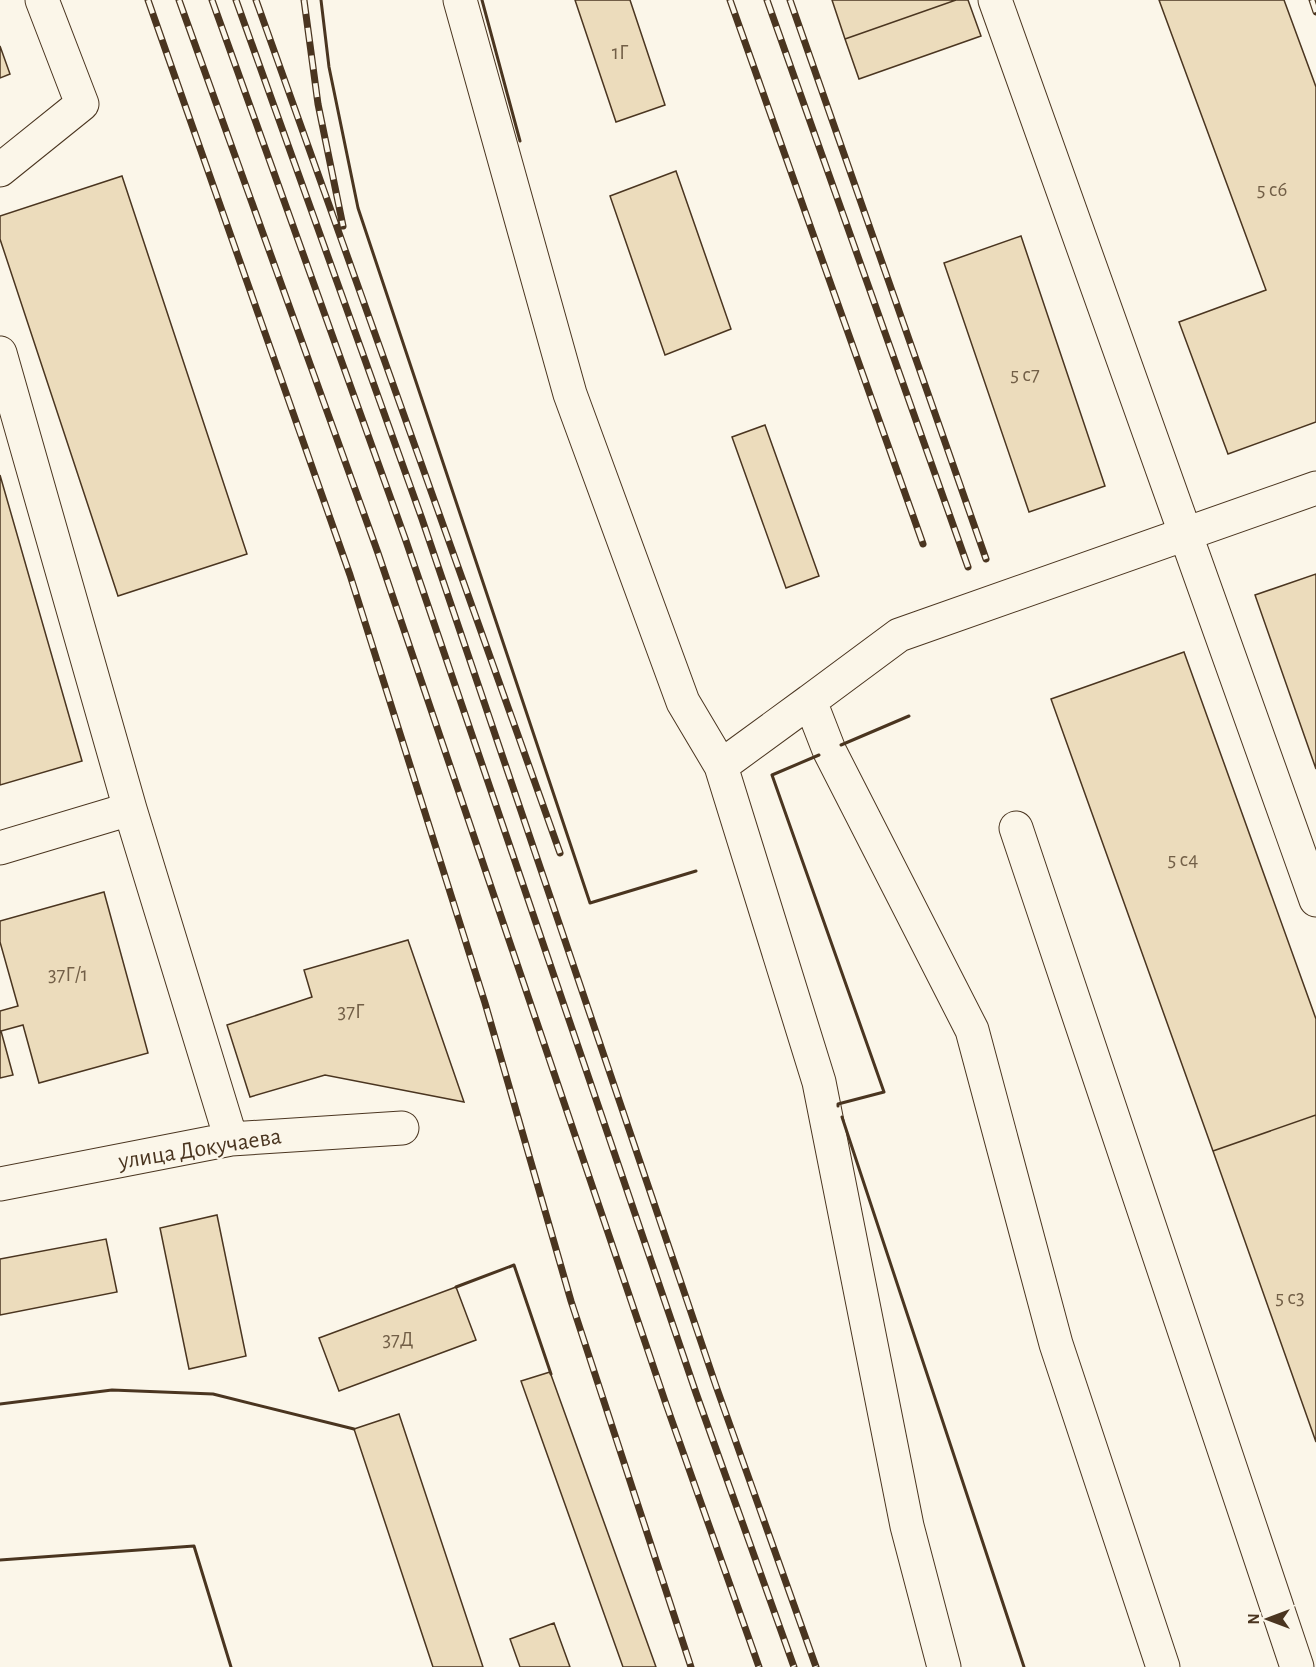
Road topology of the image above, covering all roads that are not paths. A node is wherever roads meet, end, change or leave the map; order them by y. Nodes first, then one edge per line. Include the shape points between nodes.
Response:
1 (42, 0) edge
2 (460, 0) edge
3 (995, 0) edge
4 (0, 170) edge
5 (0, 352) edge
6 (1316, 488) edge
7 (1185, 535) junction
8 (810, 701) junction
9 (722, 766) junction
10 (130, 809) junction
11 (1016, 828) dead end
12 (0, 848) edge
13 (1316, 900) edge
14 (402, 1128) dead end
15 (231, 1139) junction
16 (0, 1184) edge
17 (944, 1667) edge
18 (1163, 1667) edge
19 (1297, 1667) edge

1 - 4 lane via 82,104
2 - 9 lane via 570,394 683,702
3 - 7 lane
5 - 10 lane
6 - 7 lane
7 - 8 lane via 899,635
7 - 13 lane
8 - 9 lane
8 - 18 lane via 829,750 972,1030 1056,1344
9 - 17 lane via 819,1082 907,1526
10 - 12 lane
10 - 15 lane
11 - 19 lane
14 - 15 lane, улица Докучаева
15 - 16 lane, улица Докучаева

